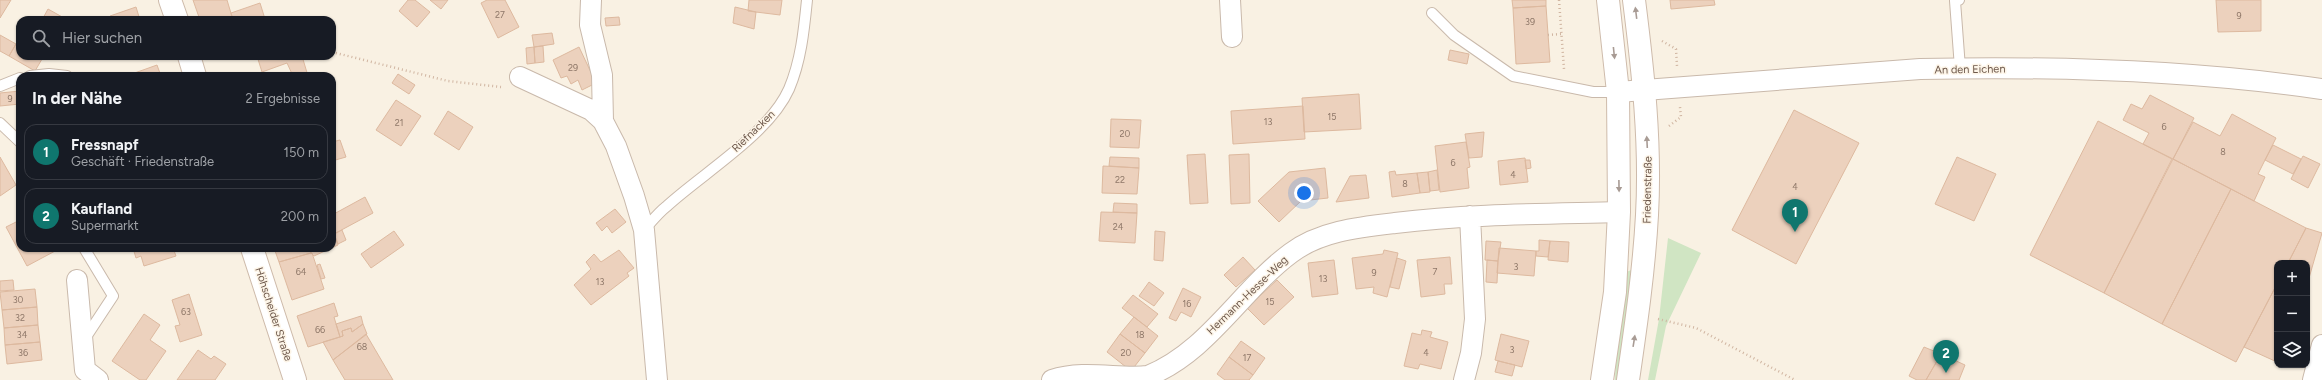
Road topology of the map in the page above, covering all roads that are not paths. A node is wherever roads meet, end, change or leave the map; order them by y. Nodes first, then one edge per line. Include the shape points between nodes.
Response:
1 (170, 0) edge
2 (591, 0) edge
3 (807, 0) edge
4 (1230, 0) edge
5 (1608, 0) edge
6 (1634, 0) edge
7 (1959, 0) edge
8 (1432, 13) dead end
9 (176, 16) edge
10 (1232, 37) dead end
11 (190, 60) edge
12 (1960, 68) junction
13 (194, 72) edge
14 (520, 77) dead end
15 (16, 80) edge
16 (0, 86) edge
17 (2322, 89) edge
18 (1644, 90) junction
19 (1618, 92) junction
20 (603, 121) junction
21 (0, 123) edge
22 (16, 138) edge
23 (1619, 212) junction
24 (1470, 216) junction
25 (644, 230) junction
26 (86, 252) edge
27 (253, 252) edge
28 (77, 280) dead end
29 (83, 342) junction
30 (2322, 345) edge
31 (98, 380) edge
32 (295, 380) edge
33 (658, 380) edge
34 (1052, 380) edge
35 (1464, 380) edge
36 (1602, 380) edge
37 (1628, 380) edge
38 (2313, 380) edge

1 - 9 main road
2 - 20 street via 590,25 602,75
3 - 25 lane, Riefnacken via 798,64 780,105 750,137 666,206
4 - 10 street
5 -> 19 main road
18 -> 6 main road, Friedenstraße
7 - 12 lane via 1955,1
8 - 19 lane via 1454,36 1513,76 1593,92
11 - 13 main road
12 - 17 street, An den Eichen via 2121,69
12 - 18 street, An den Eichen
14 - 20 street via 591,110
15 - 16 lane
18 - 19 street, An den Eichen
37 -> 18 main road, Friedenstraße via 1642,293 1647,213 1648,154
19 -> 23 main road
20 - 25 street via 621,161
21 - 22 lane
23 - 24 street, Hermann-Hesse-Weg
23 - 36 main road via 1615,292
24 - 34 street, Hermann-Hesse-Weg via 1369,226 1312,241 1279,262 1223,319 1184,355 1167,366 1136,379 1076,375
24 - 35 street via 1475,319 1471,353
25 - 33 street
26 - 29 lane via 113,296
27 - 32 main road, Höhscheider Straße
28 - 29 street
29 - 31 street via 85,370
30 - 38 street

